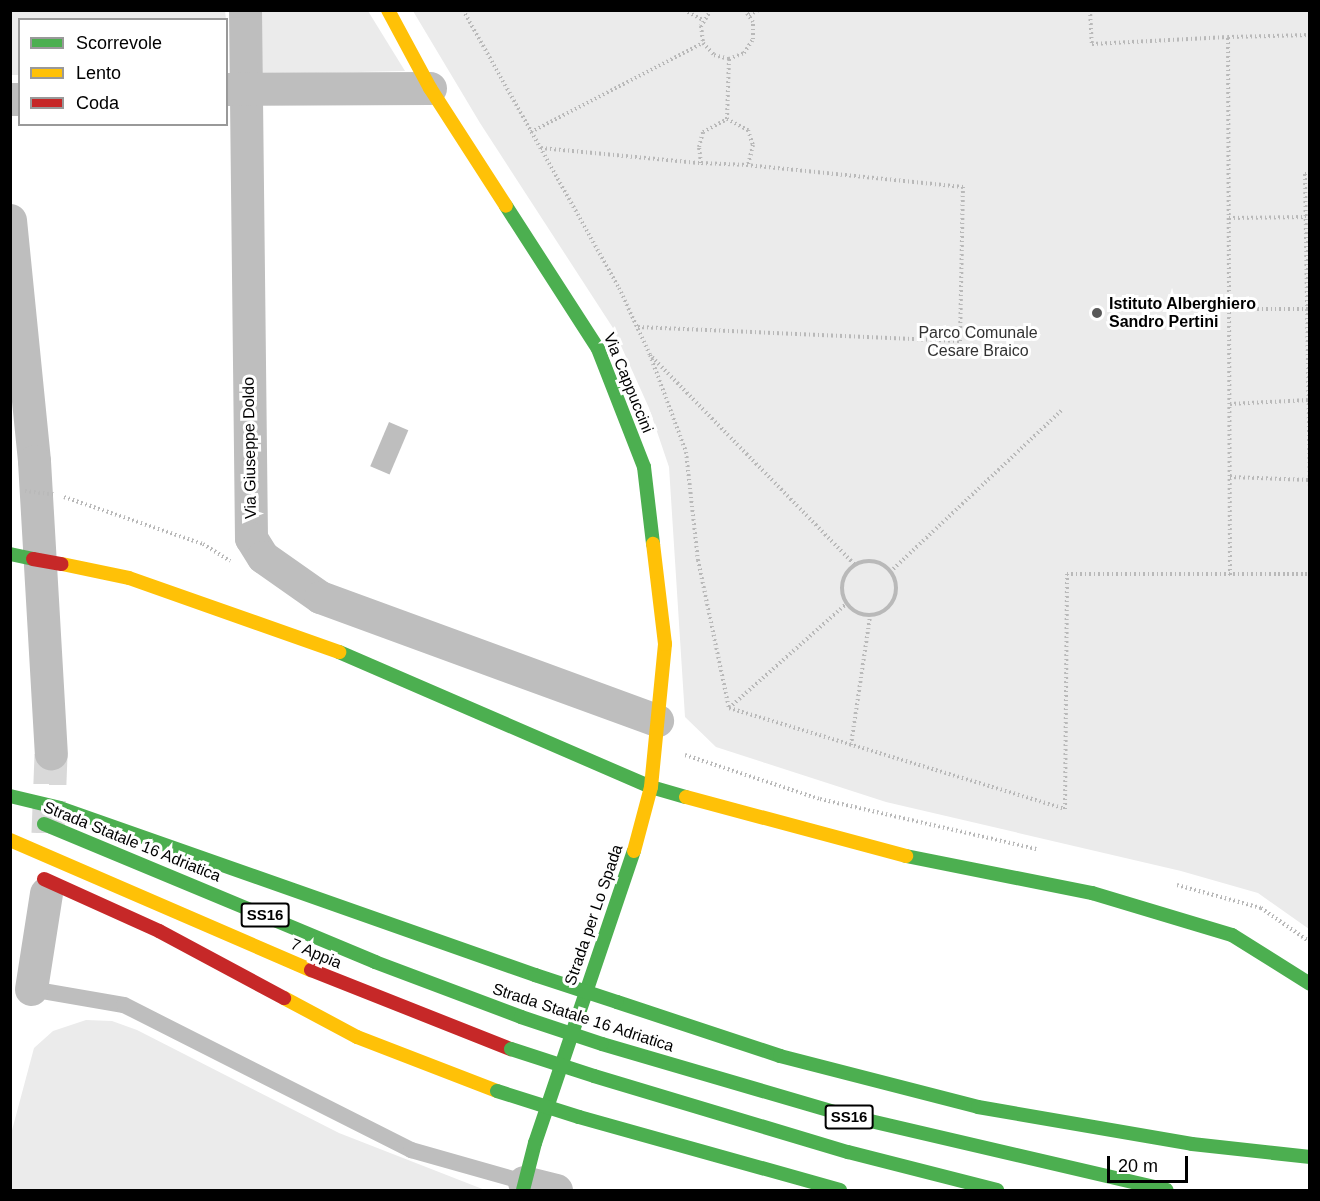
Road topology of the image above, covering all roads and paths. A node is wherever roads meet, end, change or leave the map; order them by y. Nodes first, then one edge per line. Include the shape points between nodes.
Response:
1 (244, 10) edge
2 (388, 10) edge
3 (463, 10) edge
4 (684, 10) edge
5 (711, 10) edge
6 (745, 10) edge
7 (759, 10) edge
8 (1090, 10) edge
9 (749, 15) junction
10 (703, 20) junction
11 (1310, 35) edge
12 (1228, 37) junction
13 (703, 43) junction
14 (729, 58) junction
15 (236, 88) edge
16 (430, 88) junction
17 (727, 118) junction
18 (531, 132) junction
19 (540, 148) junction
20 (701, 163) junction
21 (748, 165) junction
22 (1310, 174) edge
23 (1306, 217) junction
24 (1229, 218) junction
25 (10, 220) edge
26 (1230, 309) junction
27 (1308, 309) edge
28 (637, 327) junction
29 (650, 355) junction
30 (1308, 400) junction
31 (1230, 404) junction
32 (1062, 410) dead end
33 (1309, 439) edge
34 (1230, 477) junction
35 (1309, 480) edge
36 (25, 491) dead end
37 (56, 495) dead end
38 (1310, 498) edge
39 (10, 554) edge
40 (855, 565) junction
41 (891, 572) junction
42 (1310, 574) edge
43 (1230, 575) junction
44 (846, 604) junction
45 (870, 615) junction
46 (729, 708) junction
47 (657, 720) junction
48 (851, 745) junction
49 (51, 754) tunnel mouth
50 (651, 787) junction
51 (10, 796) edge
52 (21, 814) edge
53 (10, 840) edge
54 (40, 884) joint
55 (1310, 984) edge
56 (31, 989) joint
57 (1310, 1157) edge
58 (523, 1186) edge
59 (556, 1191) edge
60 (840, 1191) edge
61 (997, 1191) edge
62 (1167, 1191) edge

1 - 15 street, Via Giuseppe Doldo
2 - 16 main road, Via Cappuccini
3 - 18 path
4 - 10 path
5 - 10 path
6 - 9 path
7 - 9 path
8 - 12 path via 1092,44
9 - 14 path via 754,31 750,47
10 - 13 path
11 - 12 path
12 - 24 path
13 - 14 path via 714,55
13 - 18 path
14 - 17 path
15 - 16 street
15 - 47 street, Via Giuseppe Doldo via 251,538 263,557 320,597
16 - 47 main road, Via Cappuccini via 592,339 644,467 665,644
17 - 20 path via 703,132 699,147
17 - 21 path via 748,130 753,145
18 - 19 path
19 - 20 path
19 - 28 path
20 - 21 path
21 - 28 path via 963,187 960,340
22 - 23 path via 1305,174
23 - 24 path
23 - 27 path
24 - 26 path
25 - 49 street via 34,461
26 - 27 path
26 - 31 path
27 - 30 path
28 - 29 path
29 - 40 path
29 - 46 path via 686,452 698,560
30 - 31 path
30 - 33 path
31 - 34 path
32 - 41 path
33 - 35 path
34 - 35 path
34 - 43 path
35 - 38 path
36 - 37 path, bridge
39 - 50 main road, bridge via 129,578 309,639
40 - 41 path via 870,561
40 - 44 path via 844,578 842,595
41 - 45 path via 895,596 885,610
42 - 43 path
43 - 48 path via 1067,574 1065,809
44 - 45 path via 856,613
44 - 46 path
45 - 48 path
46 - 48 path
47 - 50 main road, Via Cappuccini
50 - 55 main road via 897,854 1092,893 1232,935
50 - 58 main road, Strada per Lo Spada via 639,835
51 - 57 main road, bridge via 60,808 535,975 780,1056 978,1107 1192,1144
52 - 62 main road, Strada Statale 16 Adriatica / SS16, bridge via 375,962 602,1044 849,1116
53 - 61 main road, 7 Appia / SS16, bridge via 360,991 511,1049 848,1152
54 - 56 street
54 - 60 main road, bridge via 159,931 357,1037 497,1091
56 - 58 lane via 124,1005 411,1150
58 - 59 street

